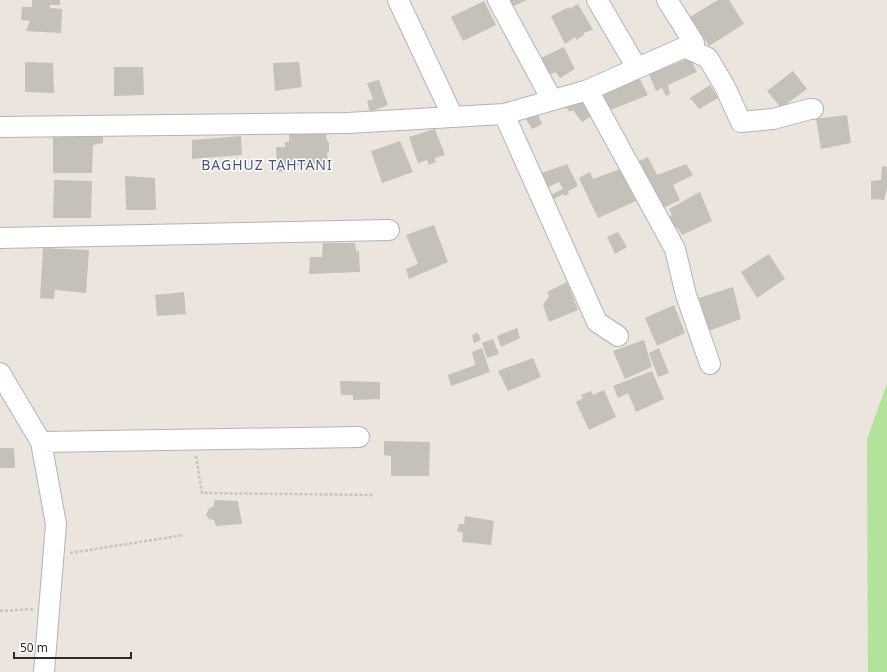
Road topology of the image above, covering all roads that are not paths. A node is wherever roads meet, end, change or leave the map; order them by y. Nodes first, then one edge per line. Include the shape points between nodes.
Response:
1 (398, 0) edge
2 (498, 0) edge
3 (597, 0) edge
4 (667, 0) edge
5 (684, 47) junction
6 (637, 68) junction
7 (588, 90) junction
8 (552, 100) junction
9 (813, 109) dead end
10 (504, 114) junction
11 (453, 117) junction
12 (0, 127) edge
13 (389, 230) dead end
14 (0, 238) edge
15 (618, 336) dead end
16 (710, 364) dead end
17 (0, 373) edge
18 (359, 437) dead end
19 (41, 442) junction
20 (44, 672) edge

1 - 11 street
2 - 8 street
3 - 6 street
4 - 5 street via 694,42
5 - 6 street
5 - 9 street via 708,58 725,87 740,122 772,119
6 - 7 street
7 - 8 street
7 - 16 street via 675,249 686,295
8 - 10 street
10 - 11 street
10 - 15 street via 597,322
11 - 12 street via 348,123
13 - 14 street
17 - 19 street
18 - 19 street
19 - 20 street via 56,524

